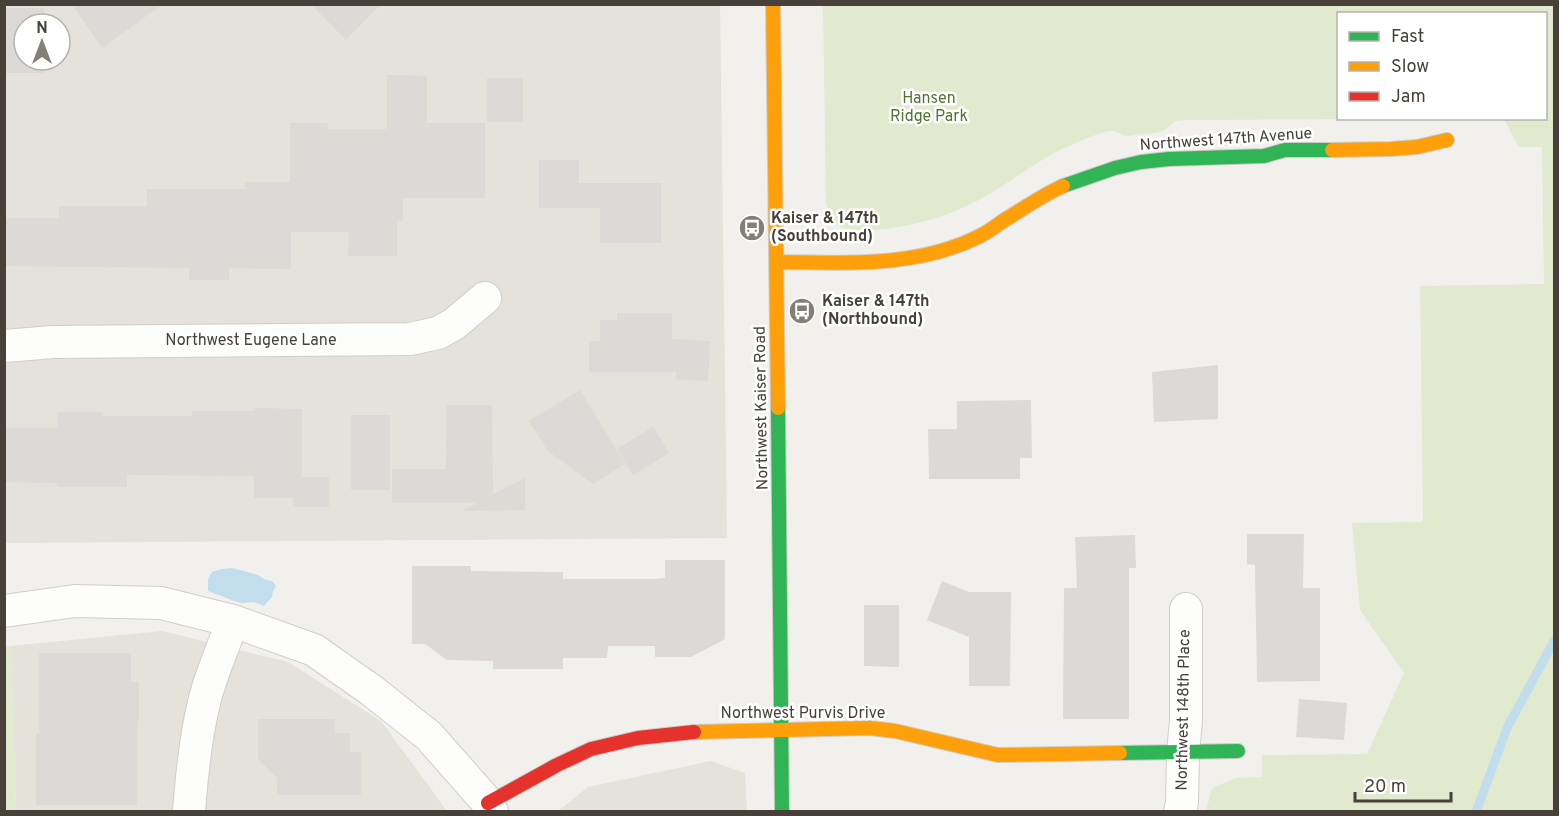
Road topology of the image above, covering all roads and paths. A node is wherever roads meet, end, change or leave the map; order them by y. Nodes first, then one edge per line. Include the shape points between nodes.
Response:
1 (773, 4) edge
2 (1447, 140) dead end
3 (777, 262) junction
4 (485, 298) dead end
5 (4, 346) edge
6 (1185, 609) dead end
7 (4, 610) edge
8 (233, 621) junction
9 (782, 730) junction
10 (1238, 751) dead end
11 (1183, 752) junction
12 (490, 807) edge
13 (189, 812) edge
14 (782, 812) edge
15 (1180, 812) edge

1 - 3 street, Northwest Kaiser Road
2 - 3 street, Northwest 147th Avenue via 1391,149 1285,150 1264,156 1141,162 1061,188 981,236 947,250 878,262
3 - 9 street, Northwest Kaiser Road
4 - 5 street, Northwest Eugene Lane via 438,333 410,339 53,342
6 - 11 street, Northwest 148th Place
7 - 8 street via 75,600 161,603
8 - 12 street via 314,650 371,690 429,736
8 - 13 street via 209,684
9 - 11 street, Northwest Purvis Drive via 870,728 998,755
9 - 12 street, Northwest Purvis Drive via 699,731 638,738 591,749 557,765
9 - 14 street, Northwest Kaiser Road
10 - 11 street, Northwest Purvis Drive
11 - 15 street, Northwest 148th Place

